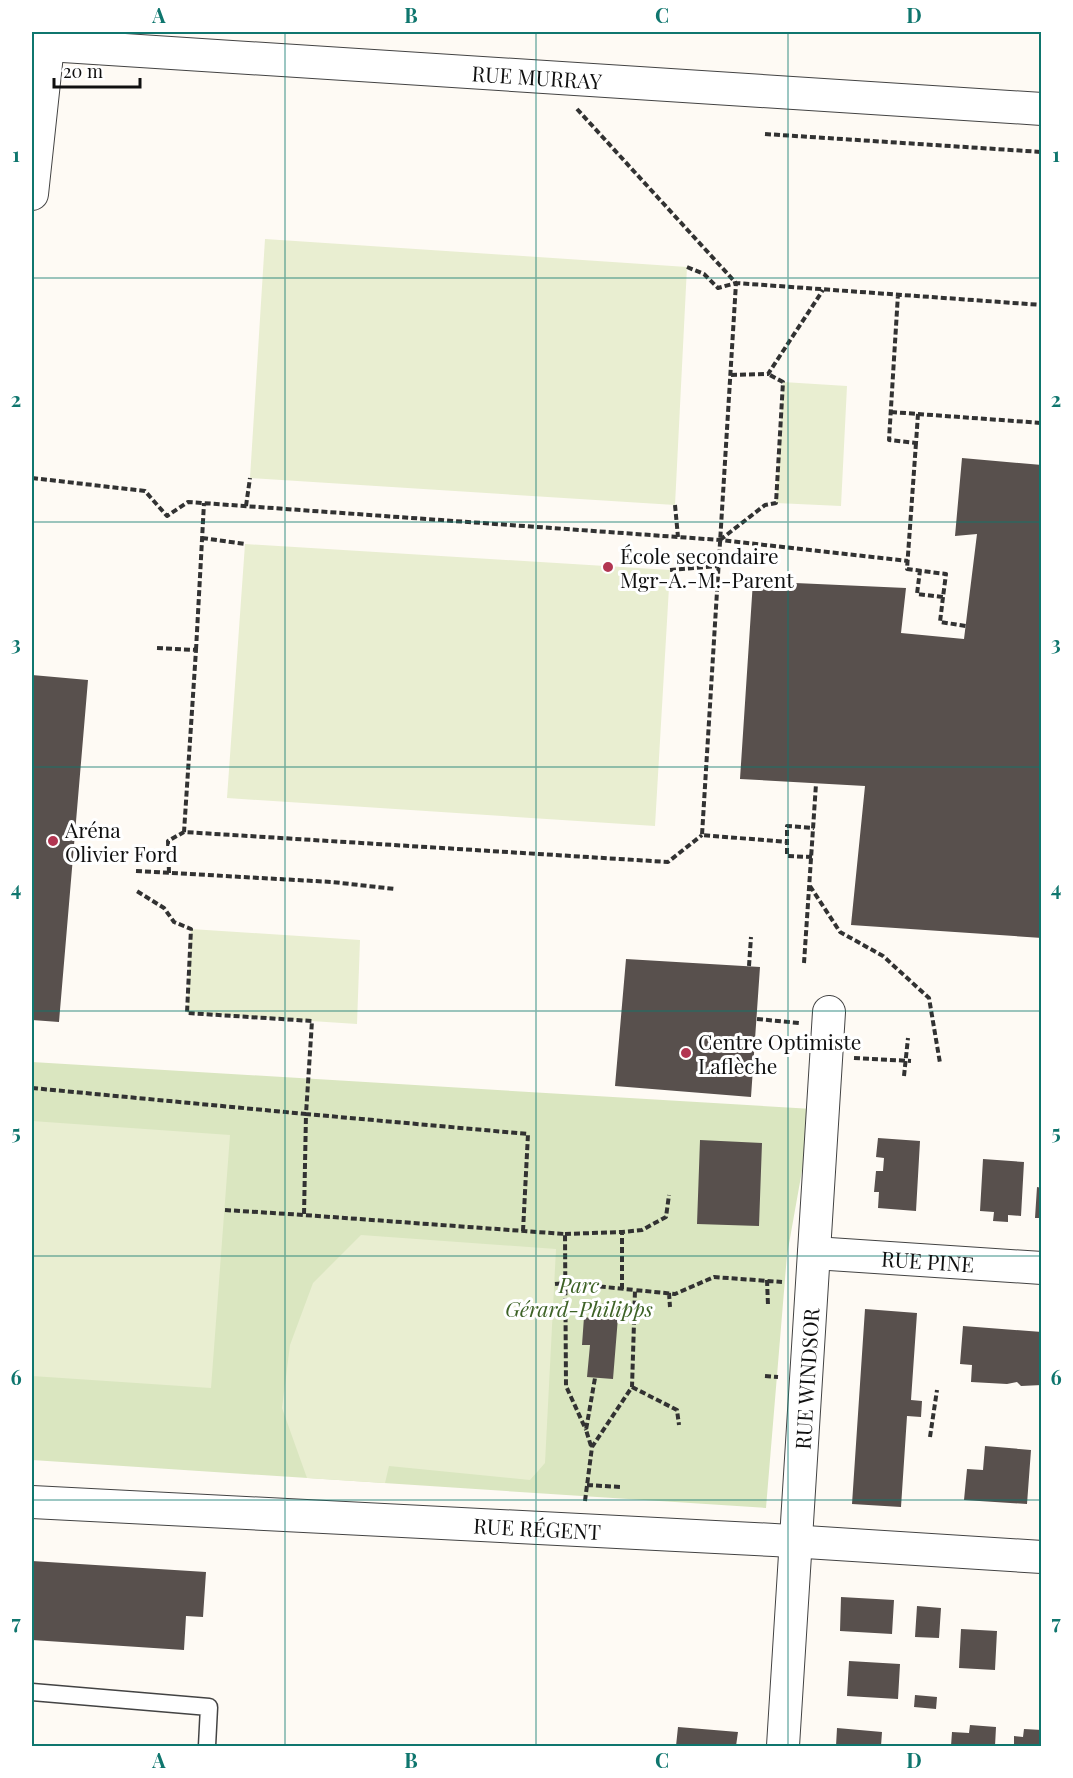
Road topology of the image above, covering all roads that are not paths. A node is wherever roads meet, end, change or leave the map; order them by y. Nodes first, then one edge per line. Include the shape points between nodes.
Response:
1 (40, 44) edge
2 (1041, 109) edge
3 (32, 194) edge
4 (819, 1018) road end
5 (814, 1253) junction
6 (1041, 1268) edge
7 (32, 1502) edge
8 (796, 1541) junction
9 (1041, 1557) edge
10 (32, 1692) edge
11 (207, 1746) edge
12 (783, 1746) edge

1 - 2 street, RUE MURRAY
1 - 3 street
4 - 5 street, RUE WINDSOR via 827,1056
5 - 6 street, RUE PINE
5 - 8 street, RUE WINDSOR
7 - 8 street, RUE RÉGENT
8 - 9 street, RUE RÉGENT
8 - 12 street, RUE WINDSOR
10 - 11 lane via 209,1707

